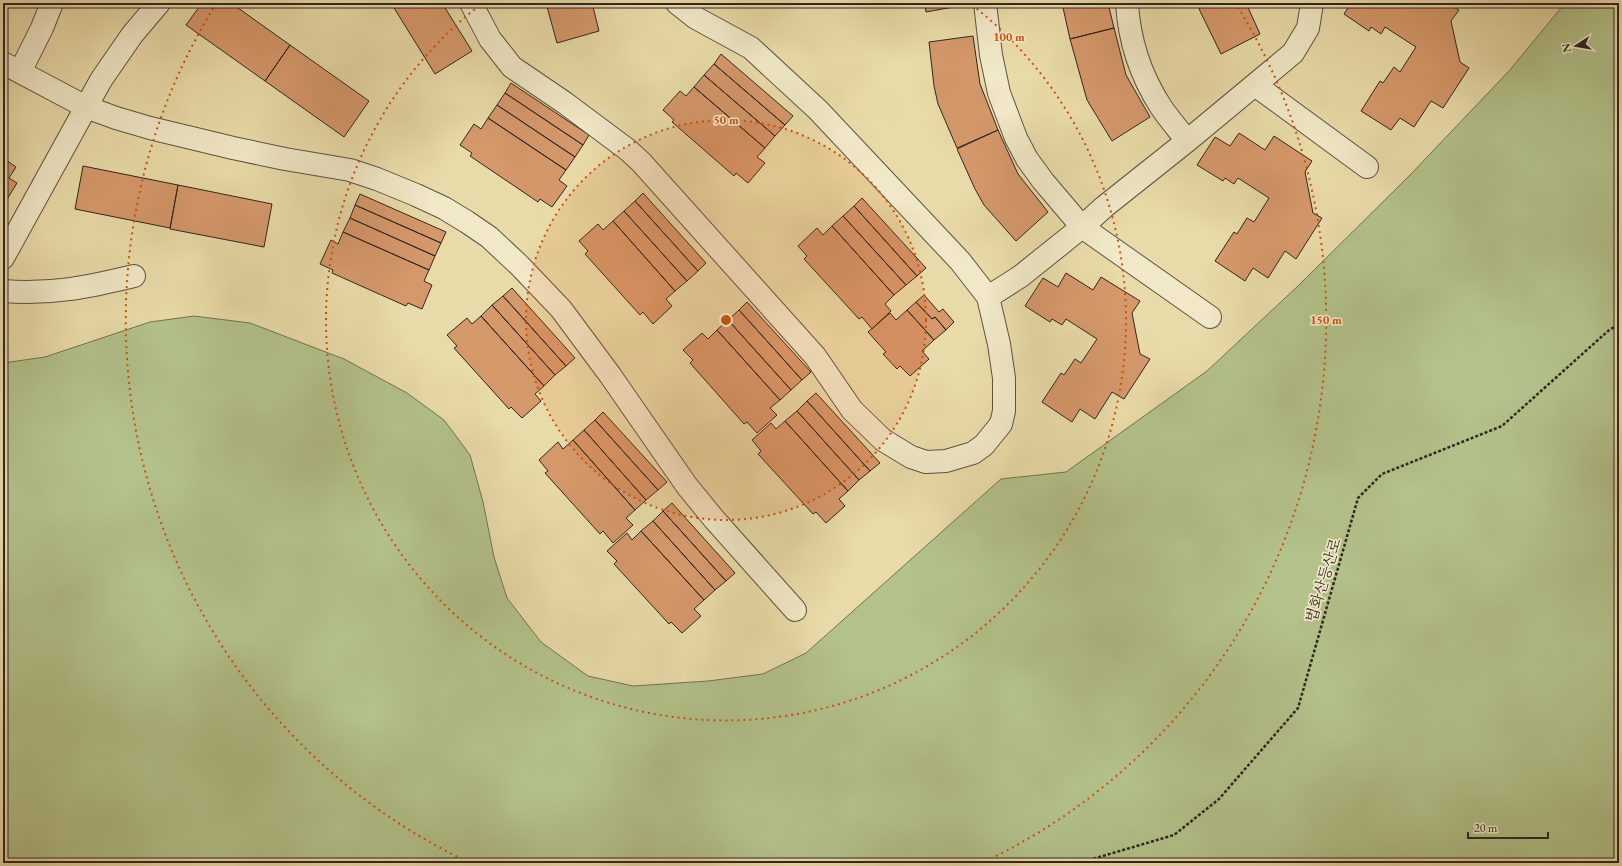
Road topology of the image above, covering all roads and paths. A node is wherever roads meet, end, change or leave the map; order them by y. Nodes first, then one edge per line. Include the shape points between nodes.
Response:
1 (52, 3) edge
2 (159, 3) edge
3 (471, 3) edge
4 (677, 3) edge
5 (985, 3) edge
6 (1127, 3) edge
7 (1312, 3) edge
8 (11, 67) edge
9 (1255, 85) junction
10 (86, 107) junction
11 (1187, 141) junction
12 (1367, 167) dead end
13 (1082, 227) junction
14 (3, 258) edge
15 (134, 276) dead end
16 (3, 291) edge
17 (988, 297) junction
18 (1210, 316) dead end
19 (1619, 324) edge
20 (795, 610) dead end
21 (1079, 863) edge

1 - 8 lane via 42,28
2 - 10 lane via 117,55
3 - 17 lane via 490,39 512,67 565,103 641,162 815,356 852,410 898,451 926,462 960,458 984,445 1001,424 1004,411 1004,378
4 - 17 lane via 696,18 751,48 818,110 960,261
5 - 13 lane via 994,73 1016,138 1027,160
6 - 11 lane via 1130,31 1144,72 1161,107
7 - 9 lane via 1308,28 1293,52
8 - 10 lane
9 - 11 lane
9 - 12 lane
10 - 14 lane
10 - 20 lane via 182,136 285,159 350,170 444,208 489,237 560,310 610,375 687,486
11 - 13 lane
13 - 17 lane via 1021,276
13 - 18 lane
15 - 16 lane via 63,290 31,293
19 - 21 path, 법화산등산로 via 1502,426 1382,474 1358,498 1298,708 1219,799 1174,835

